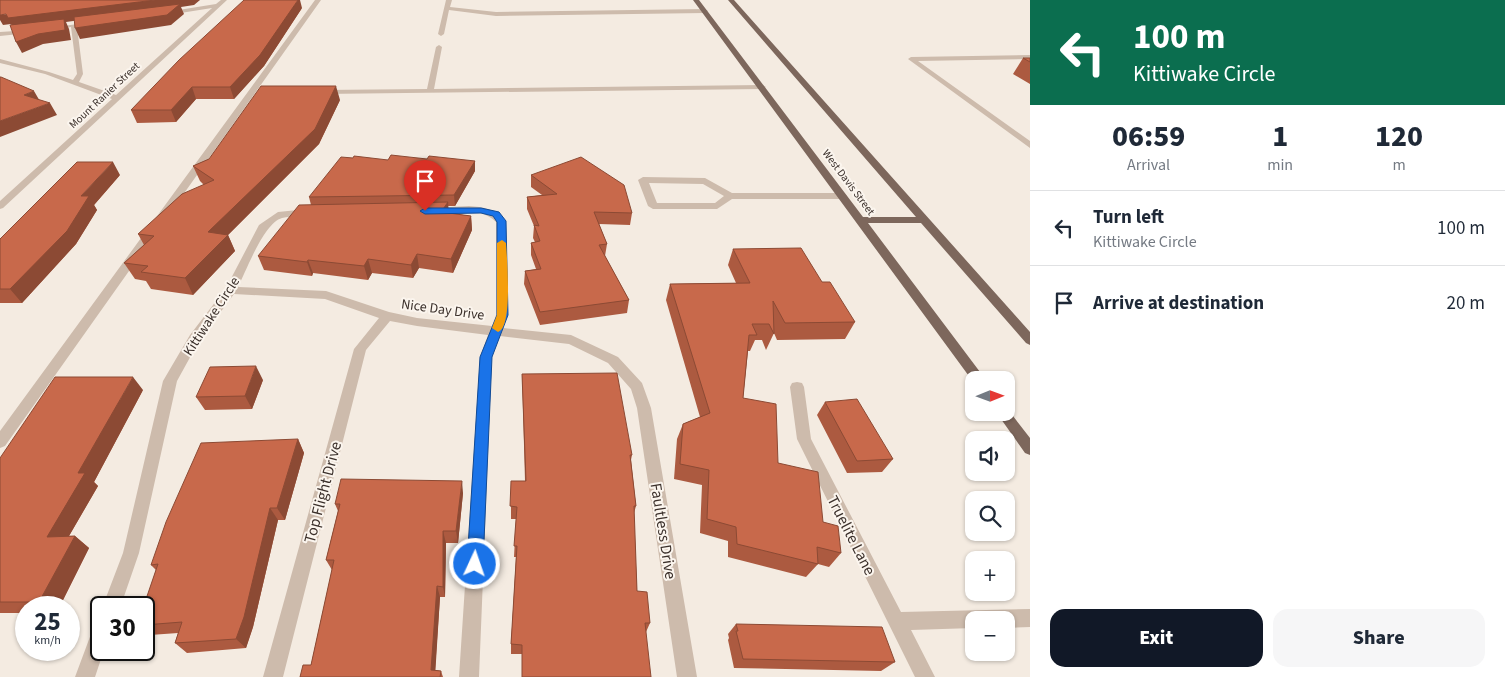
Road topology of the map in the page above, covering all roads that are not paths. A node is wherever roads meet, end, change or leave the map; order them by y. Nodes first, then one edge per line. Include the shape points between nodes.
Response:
1 (224, 0) edge
2 (318, 0) edge
3 (448, 0) edge
4 (696, 0) edge
5 (731, 0) edge
6 (218, 6) junction
7 (447, 8) junction
8 (705, 11) junction
9 (160, 14) edge
10 (103, 21) edge
11 (74, 25) junction
12 (46, 28) edge
13 (37, 30) edge
14 (0, 34) edge
15 (441, 34) dead end
16 (439, 47) dead end
17 (1030, 58) edge
18 (0, 61) edge
19 (75, 83) junction
20 (762, 87) junction
21 (430, 90) junction
22 (318, 92) edge
23 (117, 98) junction
24 (1030, 145) edge
25 (730, 196) junction
26 (842, 196) junction
27 (0, 206) edge
28 (422, 211) edge
29 (323, 212) edge
30 (860, 220) junction
31 (925, 220) junction
32 (231, 290) junction
33 (387, 316) junction
34 (497, 332) junction
35 (1030, 340) edge
36 (972, 371) edge
37 (637, 387) joint
38 (796, 387) dead end
39 (1010, 421) edge
40 (0, 442) edge
41 (1030, 449) edge
42 (115, 596) edge
43 (1030, 618) edge
44 (896, 622) junction
45 (91, 661) edge
46 (85, 677) edge
47 (273, 677) edge
48 (469, 677) edge
49 (687, 677) edge
50 (925, 677) edge

1 - 6 street, Mount Ranier Street
2 - 40 street
3 - 7 street
4 - 8 main road, West Davis Street
5 - 31 main road
6 - 9 street
6 - 23 street, Mount Ranier Street
7 - 8 street via 496,14
7 - 15 street
8 - 20 main road, West Davis Street
10 - 11 street
11 - 12 street
11 - 19 street via 80,74
13 - 14 street
16 - 21 street
17 - 24 street via 911,59
18 - 19 street
19 - 23 street
20 - 21 street
20 - 26 main road, West Davis Street
21 - 22 street
23 - 27 street, Mount Ranier Street
25 - 25 street via 705,181 643,180 653,206 718,206
25 - 26 street
26 - 30 main road, West Davis Street
28 - 34 street via 481,210 496,214 502,221 502,315
29 - 32 street, Kittiwake Circle via 278,215 270,220 263,227
30 - 31 main road
30 - 36 main road, West Davis Street
31 - 35 main road
32 - 33 street, Nice Day Drive via 326,295
32 - 42 street, Kittiwake Circle via 194,338 170,381 131,554
33 - 34 street, Nice Day Drive
33 - 47 street, Top Flight Drive via 360,349
34 - 37 street, Nice Day Drive via 571,340 613,360
34 - 48 street via 486,357
37 - 49 street, Faultless Drive via 644,408
38 - 44 street, Truelite Lane via 804,439
39 - 41 main road
43 - 44 street
44 - 50 street, Truelite Lane
45 - 46 street

